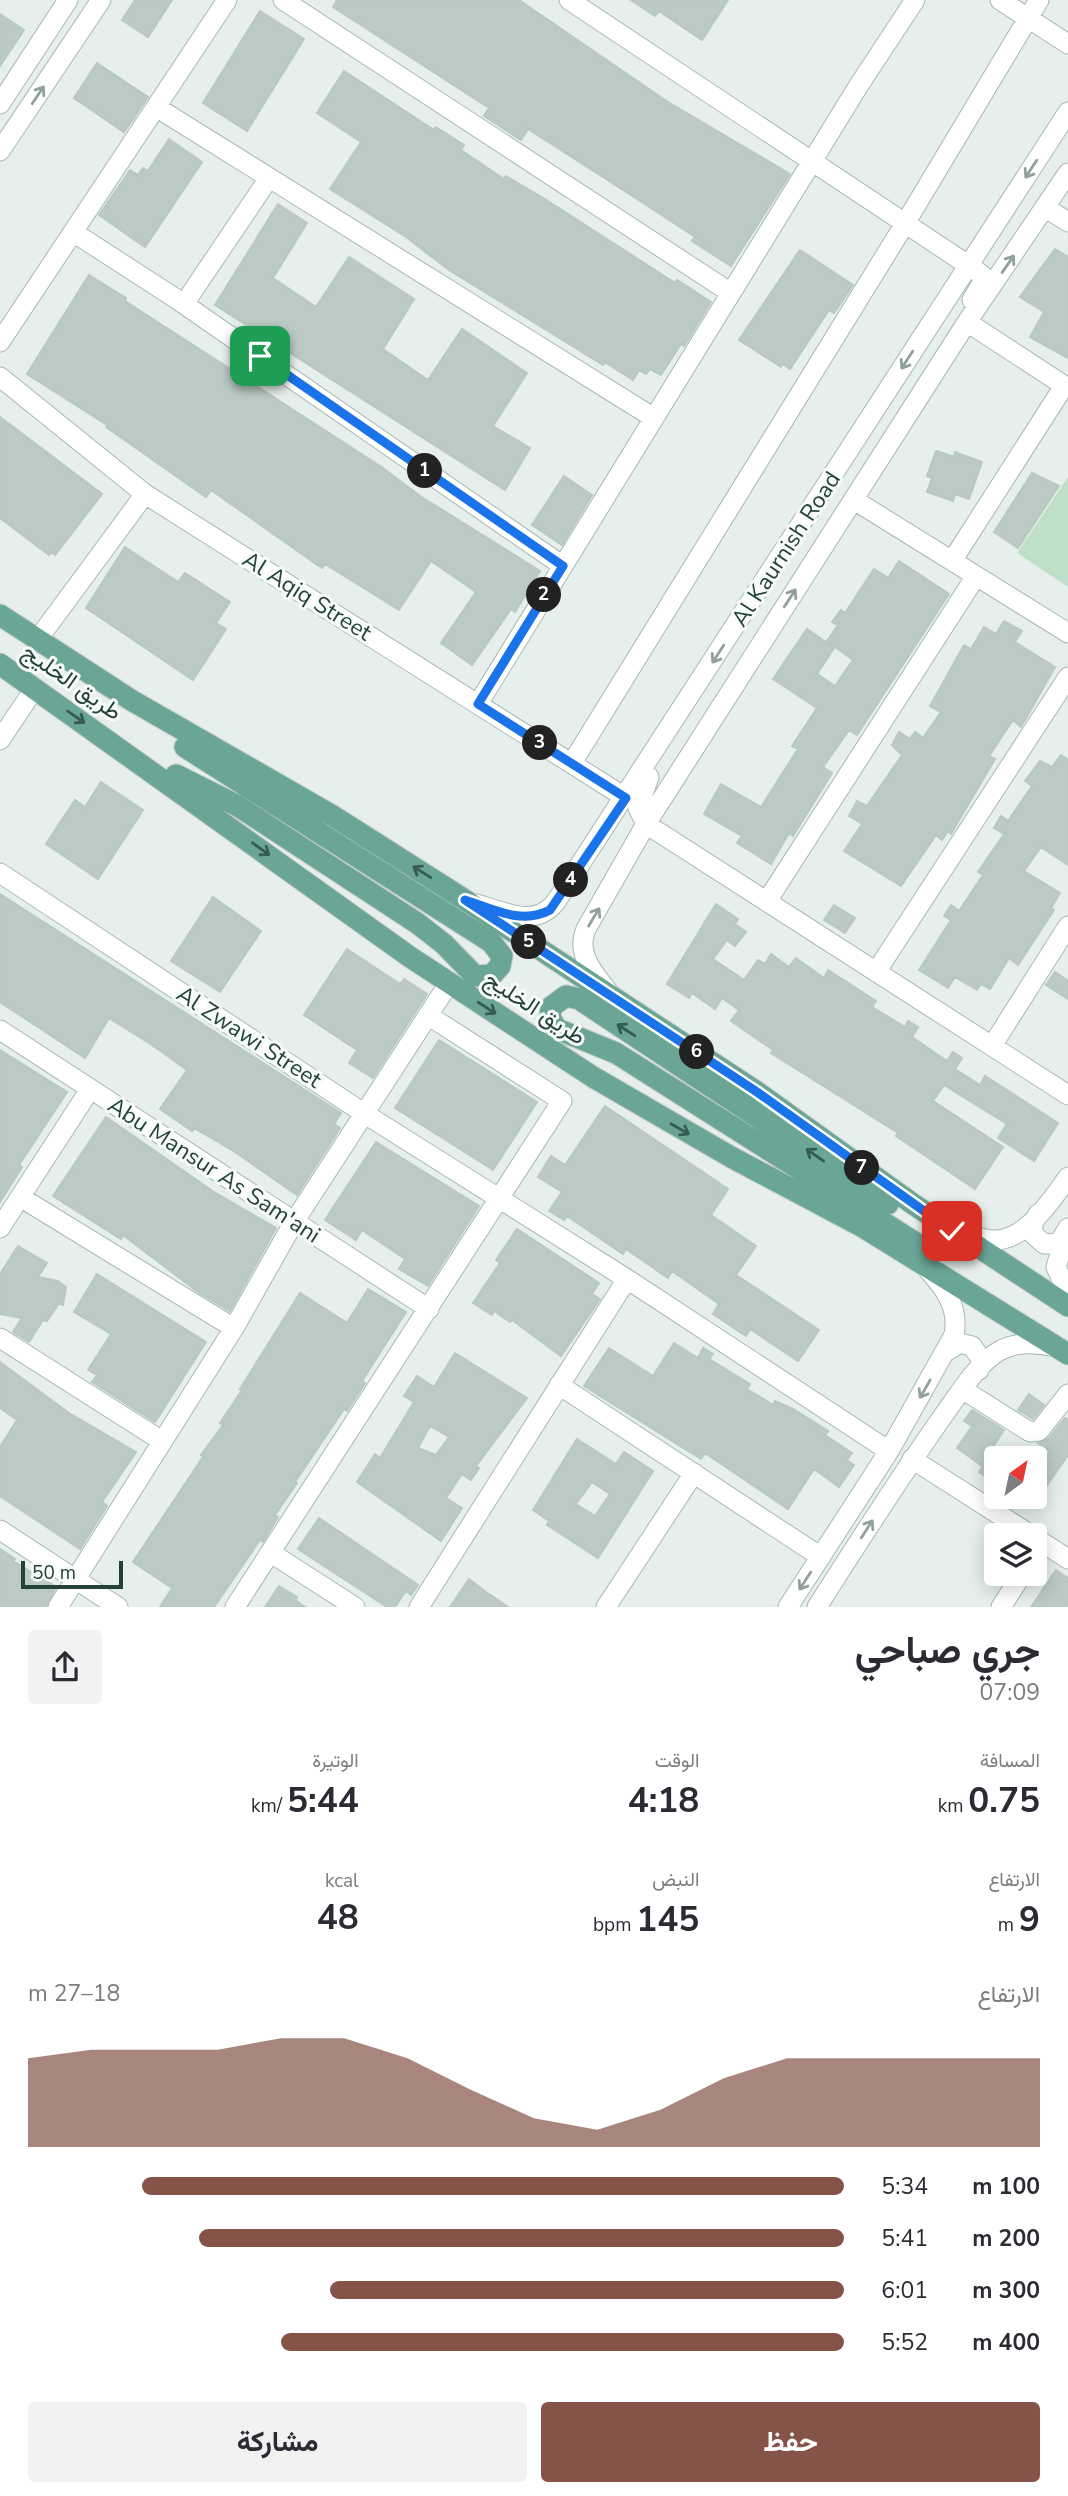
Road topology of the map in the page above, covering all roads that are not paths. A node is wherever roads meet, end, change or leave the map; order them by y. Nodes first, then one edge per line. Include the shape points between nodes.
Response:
1 (68, 0) edge
2 (101, 0) edge
3 (227, 0) edge
4 (283, 0) edge
5 (569, 0) edge
6 (915, 0) edge
7 (1000, 0) edge
8 (1039, 0) edge
9 (1028, 18) junction
10 (1068, 44) edge
11 (0, 104) edge
12 (156, 107) junction
13 (1068, 112) edge
14 (0, 152) edge
15 (813, 159) junction
16 (1068, 173) edge
17 (269, 178) junction
18 (1046, 208) junction
19 (906, 222) junction
20 (1068, 222) edge
21 (73, 232) junction
22 (968, 265) junction
23 (731, 293) junction
24 (184, 304) junction
25 (967, 322) junction
26 (0, 342) edge
27 (0, 377) edge
28 (927, 384) junction
29 (1066, 387) edge
30 (654, 418) junction
31 (145, 494) junction
32 (853, 500) junction
33 (952, 561) junction
34 (563, 566) junction
35 (976, 576) junction
36 (0, 615) edge
37 (1068, 633) edge
38 (38, 639) junction
39 (0, 664) edge
40 (80, 667) junction
41 (1068, 677) edge
42 (35, 688) junction
43 (478, 704) junction
44 (678, 717) junction
45 (0, 740) edge
46 (118, 746) junction
47 (572, 763) junction
48 (626, 798) junction
49 (646, 824) junction
50 (0, 873) edge
51 (465, 900) junction
52 (767, 901) junction
53 (1068, 926) edge
54 (876, 972) junction
55 (449, 983) junction
56 (613, 997) junction
57 (429, 1016) junction
58 (0, 1030) edge
59 (992, 1046) junction
60 (89, 1091) junction
61 (1068, 1094) edge
62 (365, 1114) junction
63 (1068, 1177) edge
64 (20, 1197) junction
65 (500, 1198) junction
66 (1041, 1210) junction
67 (294, 1222) junction
68 (0, 1228) edge
69 (1068, 1229) edge
70 (952, 1231) junction
71 (1001, 1263) junction
72 (923, 1265) junction
73 (627, 1279) junction
74 (1068, 1294) edge
75 (1068, 1306) edge
76 (429, 1309) junction
77 (1021, 1324) junction
78 (234, 1328) junction
79 (0, 1338) edge
80 (947, 1350) junction
81 (1064, 1351) edge
82 (979, 1370) junction
83 (559, 1385) junction
84 (962, 1389) junction
85 (1068, 1394) edge
86 (162, 1441) junction
87 (889, 1451) junction
88 (912, 1459) junction
89 (694, 1473) junction
90 (1008, 1523) edge
91 (0, 1530) edge
92 (1047, 1548) edge
93 (271, 1553) junction
94 (821, 1557) junction
95 (1068, 1559) edge
96 (75, 1579) junction
97 (1015, 1586) edge
98 (58, 1607) edge
99 (118, 1607) edge
100 (235, 1607) edge
101 (355, 1607) edge
102 (419, 1607) edge
103 (606, 1607) edge
104 (788, 1607) edge
105 (817, 1607) edge
106 (1001, 1607) edge

1 - 11 street
14 -> 2 street
3 - 12 street
4 - 23 street
5 - 15 street
6 - 15 street
7 - 9 street
8 - 9 street
9 - 10 street
9 - 19 street
12 - 17 street
12 - 21 street
13 -> 22 street, Al Kaurnish Road
15 - 19 street
15 - 23 street
16 - 18 street, Al Kaurnish Road
17 - 24 street
17 - 30 street
18 - 20 street
25 -> 18 street, Al Kaurnish Road
19 - 22 street
19 - 47 street
21 - 24 street
21 - 26 street
22 - 28 street via 982,275 982,283 937,357
22 -> 44 street, Al Kaurnish Road
23 - 30 street
24 - 34 street
25 - 28 street, Al Kaurnish Road
25 - 29 street
27 - 31 street, Al Aqiq Street
28 - 32 street, Al Kaurnish Road
29 - 33 street
30 - 34 street
31 - 38 street
31 - 43 street, Al Aqiq Street
32 - 33 street
49 -> 32 street, Al Kaurnish Road
33 - 35 street
34 - 43 street
35 - 37 street
35 - 52 street
36 - 38 main road, طريق الخليج
38 - 40 main road, طريق الخليج
39 - 42 main road, طريق الخليج
40 - 46 main road via 166,734 491,942 502,956 500,966 492,975 475,976 432,934 237,806
51 -> 40 main road, طريق الخليج
41 - 54 street
42 - 45 street
42 -> 46 main road, طريق الخليج
43 - 47 street, Al Aqiq Street
44 - 48 street, Al Kaurnish Road
44 - 49 street via 638,807
46 -> 55 main road, طريق الخليج
47 - 48 street, Al Aqiq Street
48 - 51 street, Al Kaurnish Road via 550,910 521,918
49 - 52 street
56 -> 49 street, Al Kaurnish Road via 587,962 582,939
50 - 62 street, Al Zwawi Street
51 - 56 main road, طريق الخليج
52 - 54 street
53 - 59 street
54 - 59 street
55 - 57 street
55 -> 72 main road, طريق الخليج via 640,1106 852,1221
56 - 70 main road, طريق الخليج via 757,1092
57 - 62 street
57 - 65 street via 562,1101
58 - 60 street, Abu Mansur As Sam'ani
59 - 61 street
60 - 64 street
60 - 67 street, Abu Mansur As Sam'ani
62 - 65 street, Al Zwawi Street
62 - 67 street
63 - 66 street
64 - 68 street
64 - 78 street
65 - 73 street, Al Zwawi Street
65 - 76 street
66 - 69 street via 1032,1228 1040,1242 1059,1243
66 - 70 street via 1022,1230 1004,1239
67 - 76 street, Abu Mansur As Sam'ani
67 - 78 street
69 - 74 street via 1056,1267
70 - 71 main road, طريق الخليج
71 - 75 main road, طريق الخليج
71 -> 77 main road via 921,1225 579,999 566,996 551,1007 550,1018 557,1029 616,1053 836,1191 962,1273
72 - 77 main road, طريق الخليج
72 - 80 street via 949,1296 956,1315
73 - 83 street
73 - 87 street, Al Zwawi Street
76 - 93 street
77 - 81 main road, طريق الخليج
78 - 86 street
79 - 86 street
80 - 82 street via 960,1343 972,1346 981,1359
80 -> 87 street
81 - 82 street via 1038,1344 1013,1345 997,1352
82 - 84 street
83 - 89 street
83 - 102 street
84 - 85 street via 1030,1432 1039,1431
84 - 88 street
86 - 96 street
87 - 94 street
88 - 90 street
105 -> 88 street
89 - 94 street
89 - 103 street
91 - 96 street
92 - 95 street
93 - 100 street
93 - 101 street
94 -> 104 street
96 - 98 street
96 - 99 street
97 - 106 street

